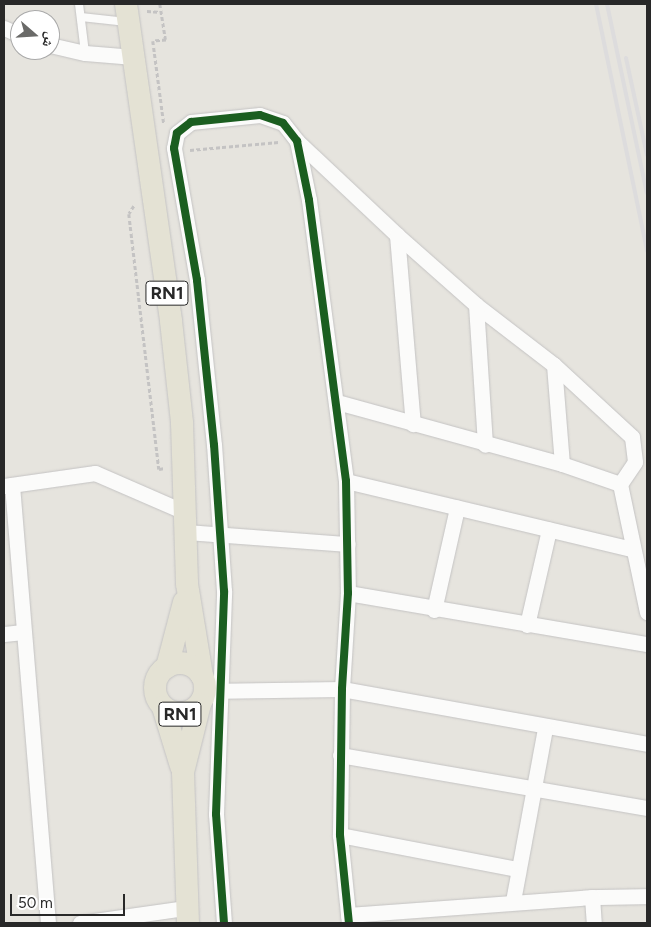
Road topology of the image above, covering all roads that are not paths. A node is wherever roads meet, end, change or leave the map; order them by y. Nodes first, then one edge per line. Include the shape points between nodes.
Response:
1 (79, 4) edge
2 (128, 13) edge
3 (81, 17) junction
4 (60, 47) edge
5 (85, 53) junction
6 (134, 57) junction
7 (297, 141) junction
8 (397, 236) junction
9 (476, 305) junction
10 (554, 365) junction
11 (337, 402) junction
12 (413, 424) junction
13 (485, 445) junction
14 (562, 464) junction
15 (346, 481) junction
16 (620, 484) junction
17 (8, 486) edge
18 (457, 508) junction
19 (187, 522) junction
20 (549, 530) junction
21 (220, 536) junction
22 (348, 544) junction
23 (632, 549) junction
24 (187, 584) junction
25 (348, 594) junction
26 (434, 610) junction
27 (647, 612) edge
28 (527, 625) junction
29 (23, 632) junction
30 (4, 634) edge
31 (647, 644) edge
32 (167, 667) junction
33 (342, 689) junction
34 (207, 691) junction
35 (163, 707) junction
36 (545, 728) junction
37 (647, 744) edge
38 (340, 755) junction
39 (183, 772) junction
40 (532, 786) junction
41 (647, 808) edge
42 (340, 835) junction
43 (516, 869) junction
44 (647, 896) edge
45 (592, 897) junction
46 (513, 901) junction
47 (187, 916) edge
48 (349, 919) edge
49 (48, 923) edge
50 (80, 923) edge
51 (224, 923) edge
52 (594, 923) edge

1 - 3 lane
2 - 3 lane
2 - 6 main road, RN1
3 - 5 lane
4 - 5 street
5 - 6 street
6 - 19 main road, RN1 via 171,321 182,423
7 - 8 street
7 - 11 street
7 - 21 street via 284,123 273,118 239,117 186,125 177,133 175,152 207,363
8 - 9 street
8 - 12 street
9 - 10 street
9 - 13 street
10 - 14 street
10 - 16 street via 632,437 635,462
11 - 12 street
11 - 15 street
12 - 13 street
13 - 14 street
14 - 16 street
15 - 18 street
15 - 22 street
16 - 23 street
17 - 19 street via 95,473
17 - 29 street
18 - 20 street
18 - 26 street
19 - 21 street
19 - 24 main road, RN1
20 - 23 street
20 - 28 street
21 - 22 street
21 - 34 street via 224,591
22 - 25 street
23 - 27 street
24 - 32 main road, RN1
24 - 34 main road, RN1
25 - 26 street
25 - 33 street
26 - 28 street
28 - 31 street
29 - 30 street
29 - 49 street
32 - 34 main road, RN1 via 187,664
32 - 35 main road, RN1 via 155,686 158,701
33 - 34 street
33 - 36 street
33 - 38 street
34 - 35 main road, RN1 via 186,713 170,712
34 - 39 main road, RN1
34 - 51 street
35 - 39 main road, RN1
36 - 37 street
36 - 40 street
38 - 40 street
38 - 42 street
39 - 47 main road, RN1
40 - 41 street
40 - 43 street
42 - 43 street
42 - 48 street
43 - 46 street
44 - 45 street
45 - 46 street
45 - 52 street
46 - 48 street
47 - 50 street

